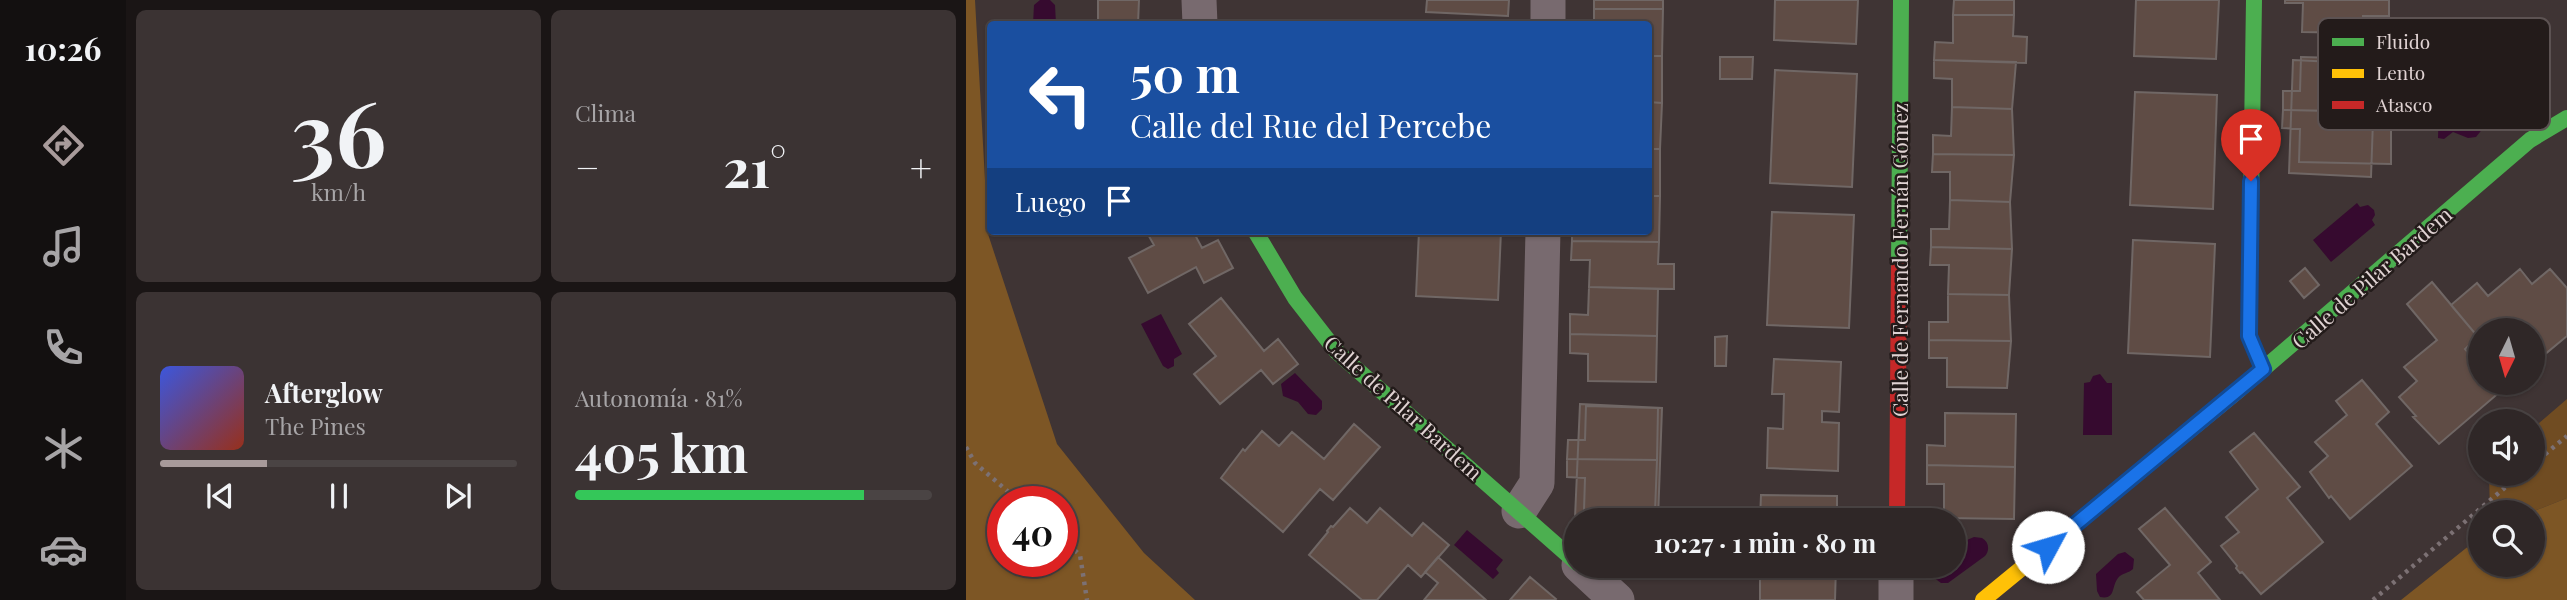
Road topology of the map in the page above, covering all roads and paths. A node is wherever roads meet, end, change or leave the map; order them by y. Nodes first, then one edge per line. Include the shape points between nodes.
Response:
1 (1199, 0) edge
2 (1548, 0) edge
3 (1901, 0) edge
4 (2254, 0) edge
5 (1200, 21) edge
6 (1548, 21) edge
7 (2567, 118) edge
8 (2550, 128) edge
9 (2547, 130) edge
10 (1257, 235) edge
11 (1543, 235) edge
12 (2263, 369) junction
13 (2567, 436) edge
14 (966, 447) edge
15 (2545, 454) edge
16 (1002, 486) edge
17 (2507, 486) edge
18 (1897, 508) edge
19 (1519, 511) junction
20 (1564, 551) edge
21 (1078, 553) edge
22 (1593, 578) edge
23 (1896, 578) edge
24 (1087, 600) edge
25 (1617, 600) edge
26 (1896, 600) edge
27 (1983, 600) edge
28 (2373, 600) edge

1 - 5 street
2 - 6 street
3 - 18 street, Calle de Fernando Fernán Gómez
4 - 12 street via 2249,336
7 - 8 street, Calle de Pilar Bardem
9 - 12 street, Calle de Pilar Bardem
10 - 19 street, Calle de Pilar Bardem via 1295,298 1337,352
11 - 19 street via 1538,483
12 - 27 street, Calle de Pilar Bardem
13 - 15 path
14 - 16 path via 975,463
17 - 28 path
19 - 20 street, Calle de Pilar Bardem
21 - 24 path
22 - 25 street, Calle de Pilar Bardem
23 - 26 street

